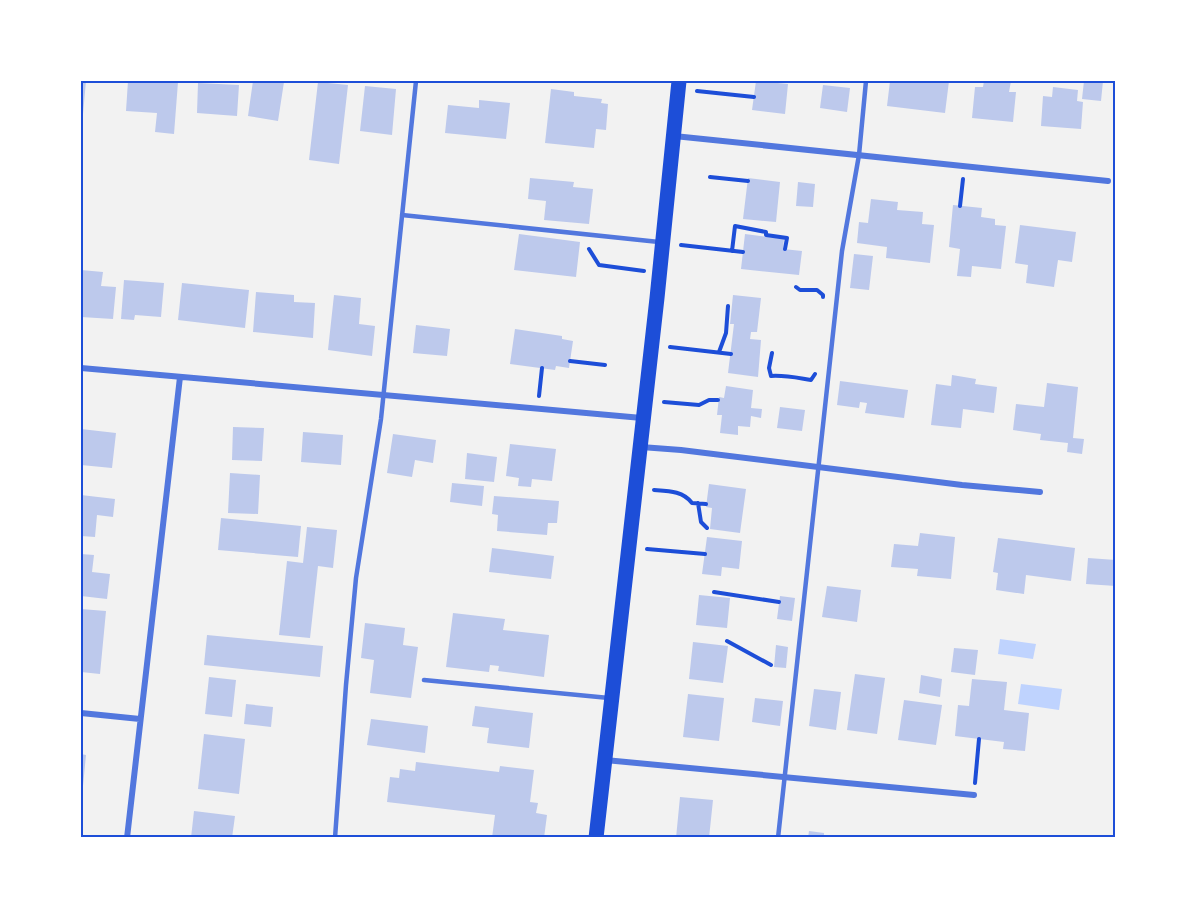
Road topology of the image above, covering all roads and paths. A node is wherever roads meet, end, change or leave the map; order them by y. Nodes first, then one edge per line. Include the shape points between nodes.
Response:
1 (416, 81) edge
2 (866, 81) edge
3 (678, 85) edge
4 (754, 97) dead end
5 (674, 136) junction
6 (859, 155) junction
7 (964, 166) junction
8 (710, 177) dead end
9 (748, 181) dead end
10 (1108, 181) dead end
11 (960, 206) dead end
12 (402, 215) junction
13 (760, 230) junction
14 (759, 236) dead end
15 (663, 242) junction
16 (579, 247) dead end
17 (703, 247) dead end
18 (785, 249) dead end
19 (732, 251) junction
20 (743, 252) dead end
21 (659, 273) junction
22 (796, 286) dead end
23 (822, 305) dead end
24 (728, 306) dead end
25 (692, 350) dead end
26 (719, 352) junction
27 (772, 353) dead end
28 (730, 354) dead end
29 (570, 361) dead end
30 (605, 365) dead end
31 (81, 368) edge
32 (542, 368) dead end
33 (818, 370) dead end
34 (180, 377) junction
35 (383, 394) junction
36 (718, 400) dead end
37 (686, 404) dead end
38 (538, 409) junction
39 (643, 418) junction
40 (640, 447) junction
41 (818, 467) junction
42 (635, 488) junction
43 (1040, 492) dead end
44 (698, 503) junction
45 (706, 504) dead end
46 (707, 528) dead end
47 (629, 547) junction
48 (705, 554) dead end
49 (714, 591) dead end
50 (779, 603) dead end
51 (727, 641) dead end
52 (771, 665) dead end
53 (424, 680) dead end
54 (612, 699) junction
55 (81, 713) edge
56 (140, 718) junction
57 (980, 739) dead end
58 (605, 759) junction
59 (785, 777) junction
60 (974, 795) joint
61 (127, 838) edge
62 (335, 838) edge
63 (596, 838) edge
64 (778, 838) edge

1 - 12 lane
2 - 6 lane
3 - 4 path
3 - 5 main road
5 - 6 street
5 - 15 main road
6 - 7 street
6 - 41 lane via 842,250
7 - 10 street
7 - 11 path
8 - 9 path
12 - 15 lane
12 - 35 lane
13 - 14 path
13 - 18 path via 766,235 787,238
13 - 19 path via 735,226
15 - 21 main road
16 - 21 path via 590,249 599,265
17 - 19 path
19 - 20 path
21 - 39 main road
22 - 23 path via 800,290 817,290 823,295
24 - 26 path via 726,333
25 - 26 path
26 - 28 path
27 - 33 path via 771,376 811,380
29 - 30 path
31 - 34 street
32 - 38 path
34 - 35 street
34 - 56 street
35 - 38 street
35 - 62 lane via 356,578
36 - 37 path
38 - 39 street
39 - 40 main road
40 - 41 street
40 - 42 main road
41 - 43 street
41 - 59 lane
42 - 44 path via 676,492
42 - 47 main road
44 - 45 path
44 - 46 path via 701,522
47 - 48 path
47 - 54 main road
49 - 50 path
51 - 52 path
53 - 54 lane
54 - 58 main road
55 - 56 street
56 - 61 street
57 - 60 path
58 - 59 street
58 - 63 main road
59 - 60 street
59 - 64 lane

